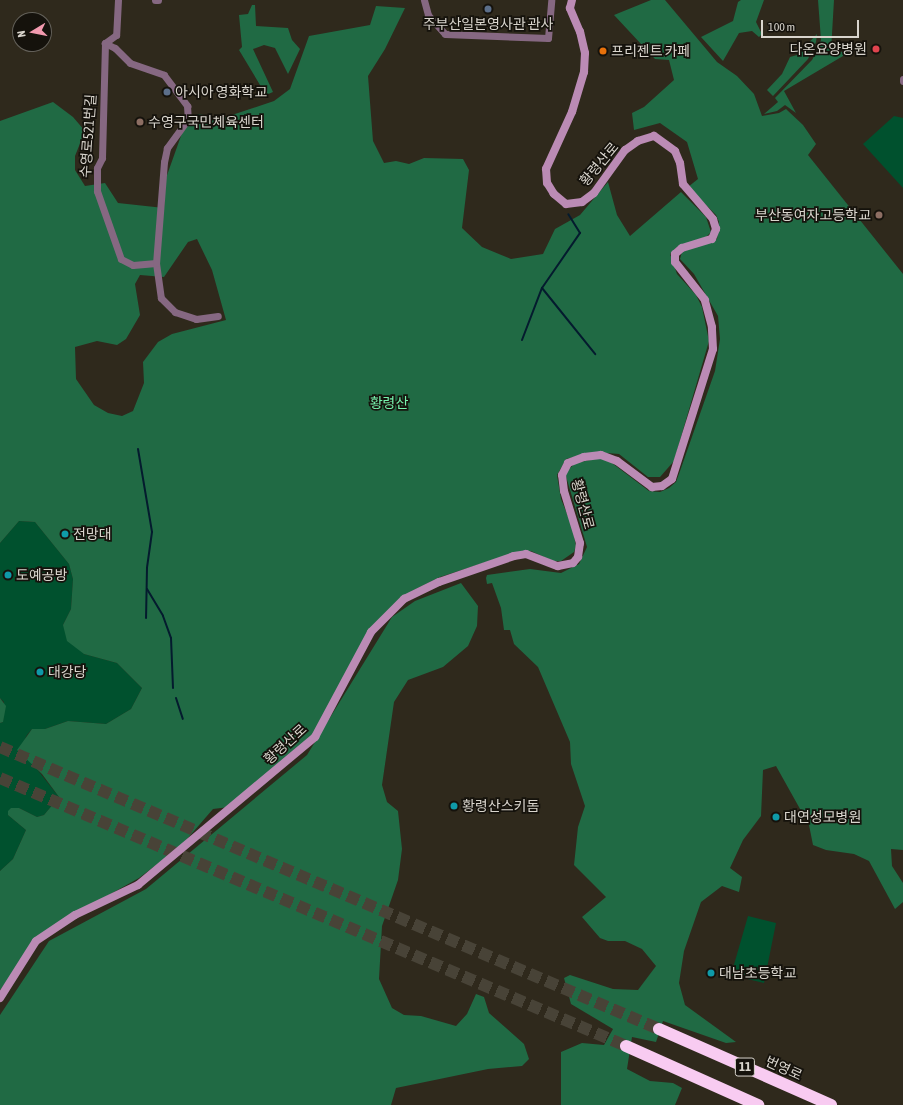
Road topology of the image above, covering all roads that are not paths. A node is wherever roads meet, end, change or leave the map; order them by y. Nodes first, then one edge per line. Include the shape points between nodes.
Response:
1 (118, 0) edge
2 (424, 0) edge
3 (550, 0) edge
4 (572, 0) edge
5 (105, 43) junction
6 (156, 263) junction
7 (218, 316) dead end
8 (0, 998) edge
9 (659, 1029) tunnel mouth
10 (626, 1046) tunnel mouth
11 (758, 1105) edge
12 (831, 1105) edge

1 - 5 street via 116,35
2 - 3 street via 428,15 445,34 548,38
4 - 8 street, 황령산로 via 571,16 580,32 585,53 584,72 572,112 546,169 547,183 554,194 566,204 582,202 594,193 625,150 638,141 654,136 675,151 680,163 683,184 713,219 716,229 712,239 682,248 675,254 675,262 705,300 712,327 713,349 672,479 662,486 652,487 616,461 601,455 584,457 568,464 562,475 564,491 580,543 578,557 573,563 558,566 526,554 514,556 439,582 404,600 371,632 315,737 138,885 75,915 36,940
5 - 6 street, 수영로521번길 via 102,158 97,168 97,191 121,259 133,265
5 - 6 street via 115,48 130,63 164,74 187,106 188,119 167,148 164,162
6 - 7 street via 161,298 175,312 196,319
9 - 12 highway, 번영로 / 11
10 - 11 highway, 11

